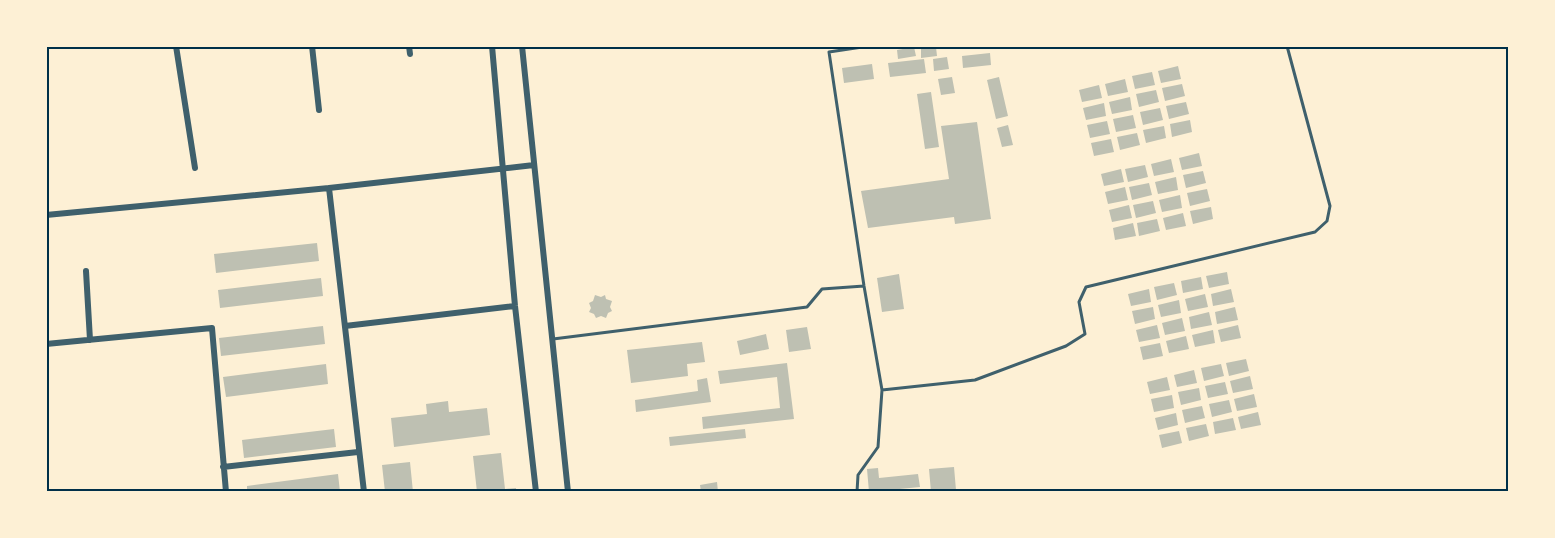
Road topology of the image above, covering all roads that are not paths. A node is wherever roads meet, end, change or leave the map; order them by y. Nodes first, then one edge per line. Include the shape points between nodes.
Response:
1 (176, 46) edge
2 (312, 46) edge
3 (492, 46) edge
4 (522, 46) edge
5 (869, 46) edge
6 (1287, 46) edge
7 (319, 110) dead end
8 (534, 165) junction
9 (195, 168) dead end
10 (504, 168) junction
11 (329, 188) junction
12 (46, 215) edge
13 (86, 271) dead end
14 (864, 286) junction
15 (515, 306) junction
16 (345, 326) junction
17 (90, 339) junction
18 (552, 339) junction
19 (46, 344) edge
20 (882, 390) junction
21 (358, 452) junction
22 (223, 467) junction
23 (226, 492) edge
24 (364, 492) edge
25 (536, 492) edge
26 (568, 492) edge
27 (857, 492) edge

1 - 9 street
2 - 7 street
3 - 10 street
4 - 8 street
5 - 14 lane via 829,52
6 - 20 lane via 1330,206 1328,221 1315,232 1086,287 1079,302 1085,334 1066,346 975,380
8 - 10 street
8 - 18 street
10 - 11 street
10 - 15 street
11 - 12 street
11 - 16 street
13 - 17 street
14 - 18 lane via 822,288 807,307
14 - 20 lane
15 - 16 street
15 - 25 street
16 - 21 street
17 - 19 street
17 - 22 street via 212,328
18 - 26 street
20 - 27 lane via 878,447 858,475
21 - 22 street
21 - 24 street
22 - 23 street

